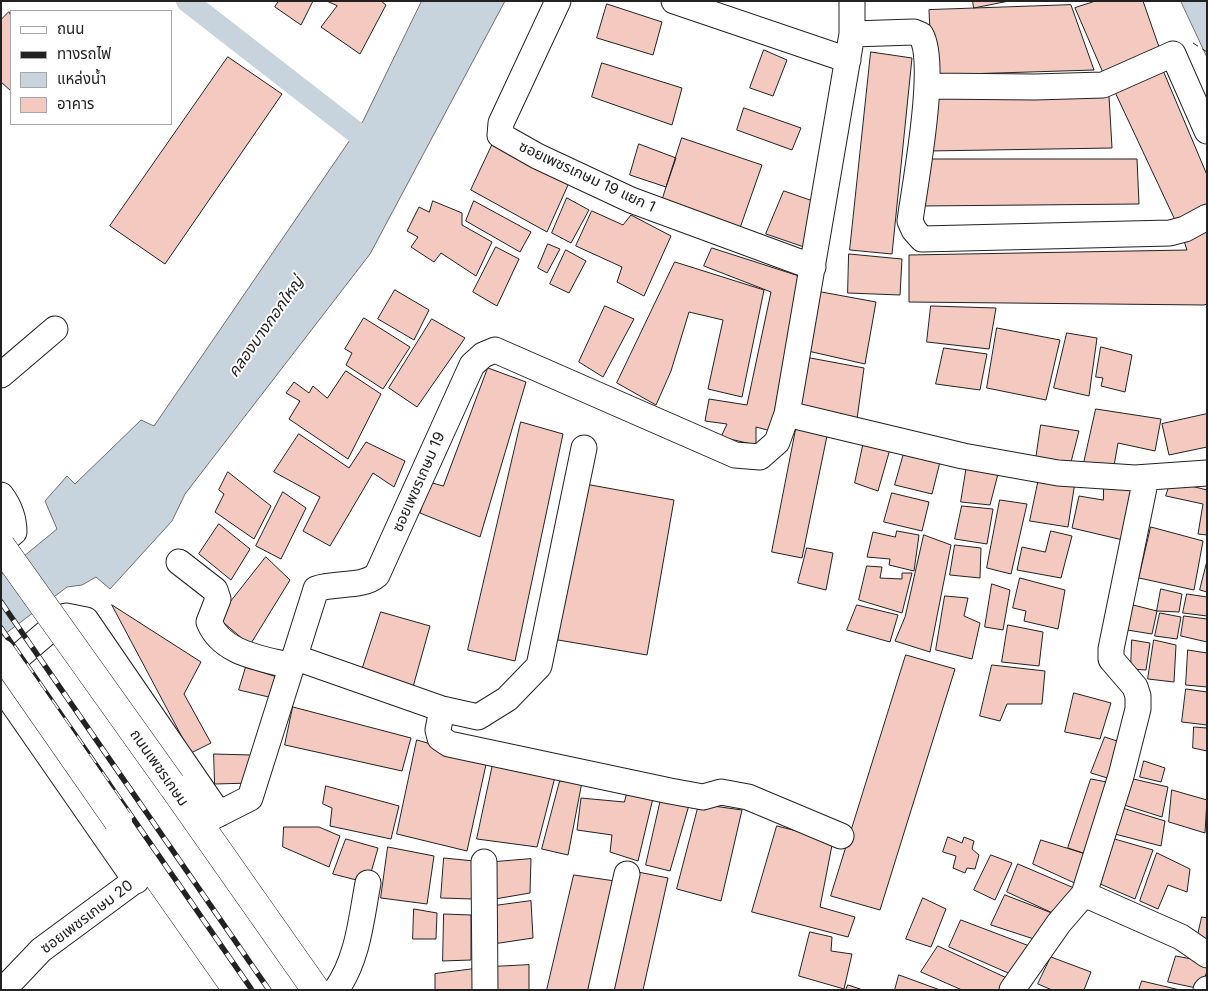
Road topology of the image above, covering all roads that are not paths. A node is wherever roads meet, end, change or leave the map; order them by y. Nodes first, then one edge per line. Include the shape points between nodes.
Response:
1 (558, 1) edge
2 (674, 1) edge
3 (852, 1) edge
4 (852, 34) junction
5 (848, 60) junction
6 (928, 86) junction
7 (1207, 131) edge
8 (1207, 217) edge
9 (813, 267) junction
10 (55, 329) dead end
11 (1, 375) edge
12 (787, 414) junction
13 (584, 448) dead end
14 (1207, 473) edge
15 (1146, 478) junction
16 (1, 495) edge
17 (1, 545) edge
18 (179, 562) dead end
19 (1, 653) edge
20 (293, 662) junction
21 (442, 709) junction
22 (209, 819) junction
23 (841, 836) dead end
24 (484, 862) dead end
25 (628, 874) dead end
26 (144, 875) junction
27 (368, 883) dead end
28 (1084, 894) junction
29 (1207, 955) edge
30 (3, 990) edge
31 (237, 990) edge
32 (316, 990) edge
33 (336, 990) edge
34 (485, 990) edge
35 (602, 990) edge
36 (1012, 990) edge

1 - 9 street, ซอยเพชรเกษม 19 แยก 1 via 501,123 500,135 631,200
2 - 5 street
3 - 4 street
4 - 5 street
4 - 6 street via 914,32 921,35 925,42
5 - 9 street
6 - 7 street via 1035,88 1103,85 1173,54
6 - 8 street via 910,221 922,239 1170,232 1185,229
9 - 12 street
10 - 11 street
12 - 15 street via 972,458 1058,473
12 - 20 street, ซอยเพชรเกษม 19 via 777,442 760,457 735,454 496,350 483,355 472,365 378,576 370,581 316,590
13 - 21 street via 538,666 507,699 478,717
14 - 15 street
15 - 28 street via 1111,660 1135,687 1138,708 1121,776
16 - 17 street via 9,506 14,532
17 - 22 main road, ถนนเพชรเกษม, bridge via 171,784
18 - 20 street via 215,590 218,599 209,622 220,642 241,652
19 - 26 main road, bridge via 118,821
20 - 21 street
20 - 22 street, ซอยเพชรเกษม 19 via 250,798
21 - 23 street via 438,730 440,738 449,744 686,794 703,797 720,792 748,797
22 - 26 street via 86,620 66,616 3,670 9,698
22 - 32 main road, ถนนเพชรเกษม
24 - 34 street
25 - 35 street
26 - 30 street, ซอยเพชรเกษม 20 via 41,950
26 - 31 main road
27 - 33 street via 353,958
28 - 29 street via 1181,937
28 - 36 street via 1059,923

